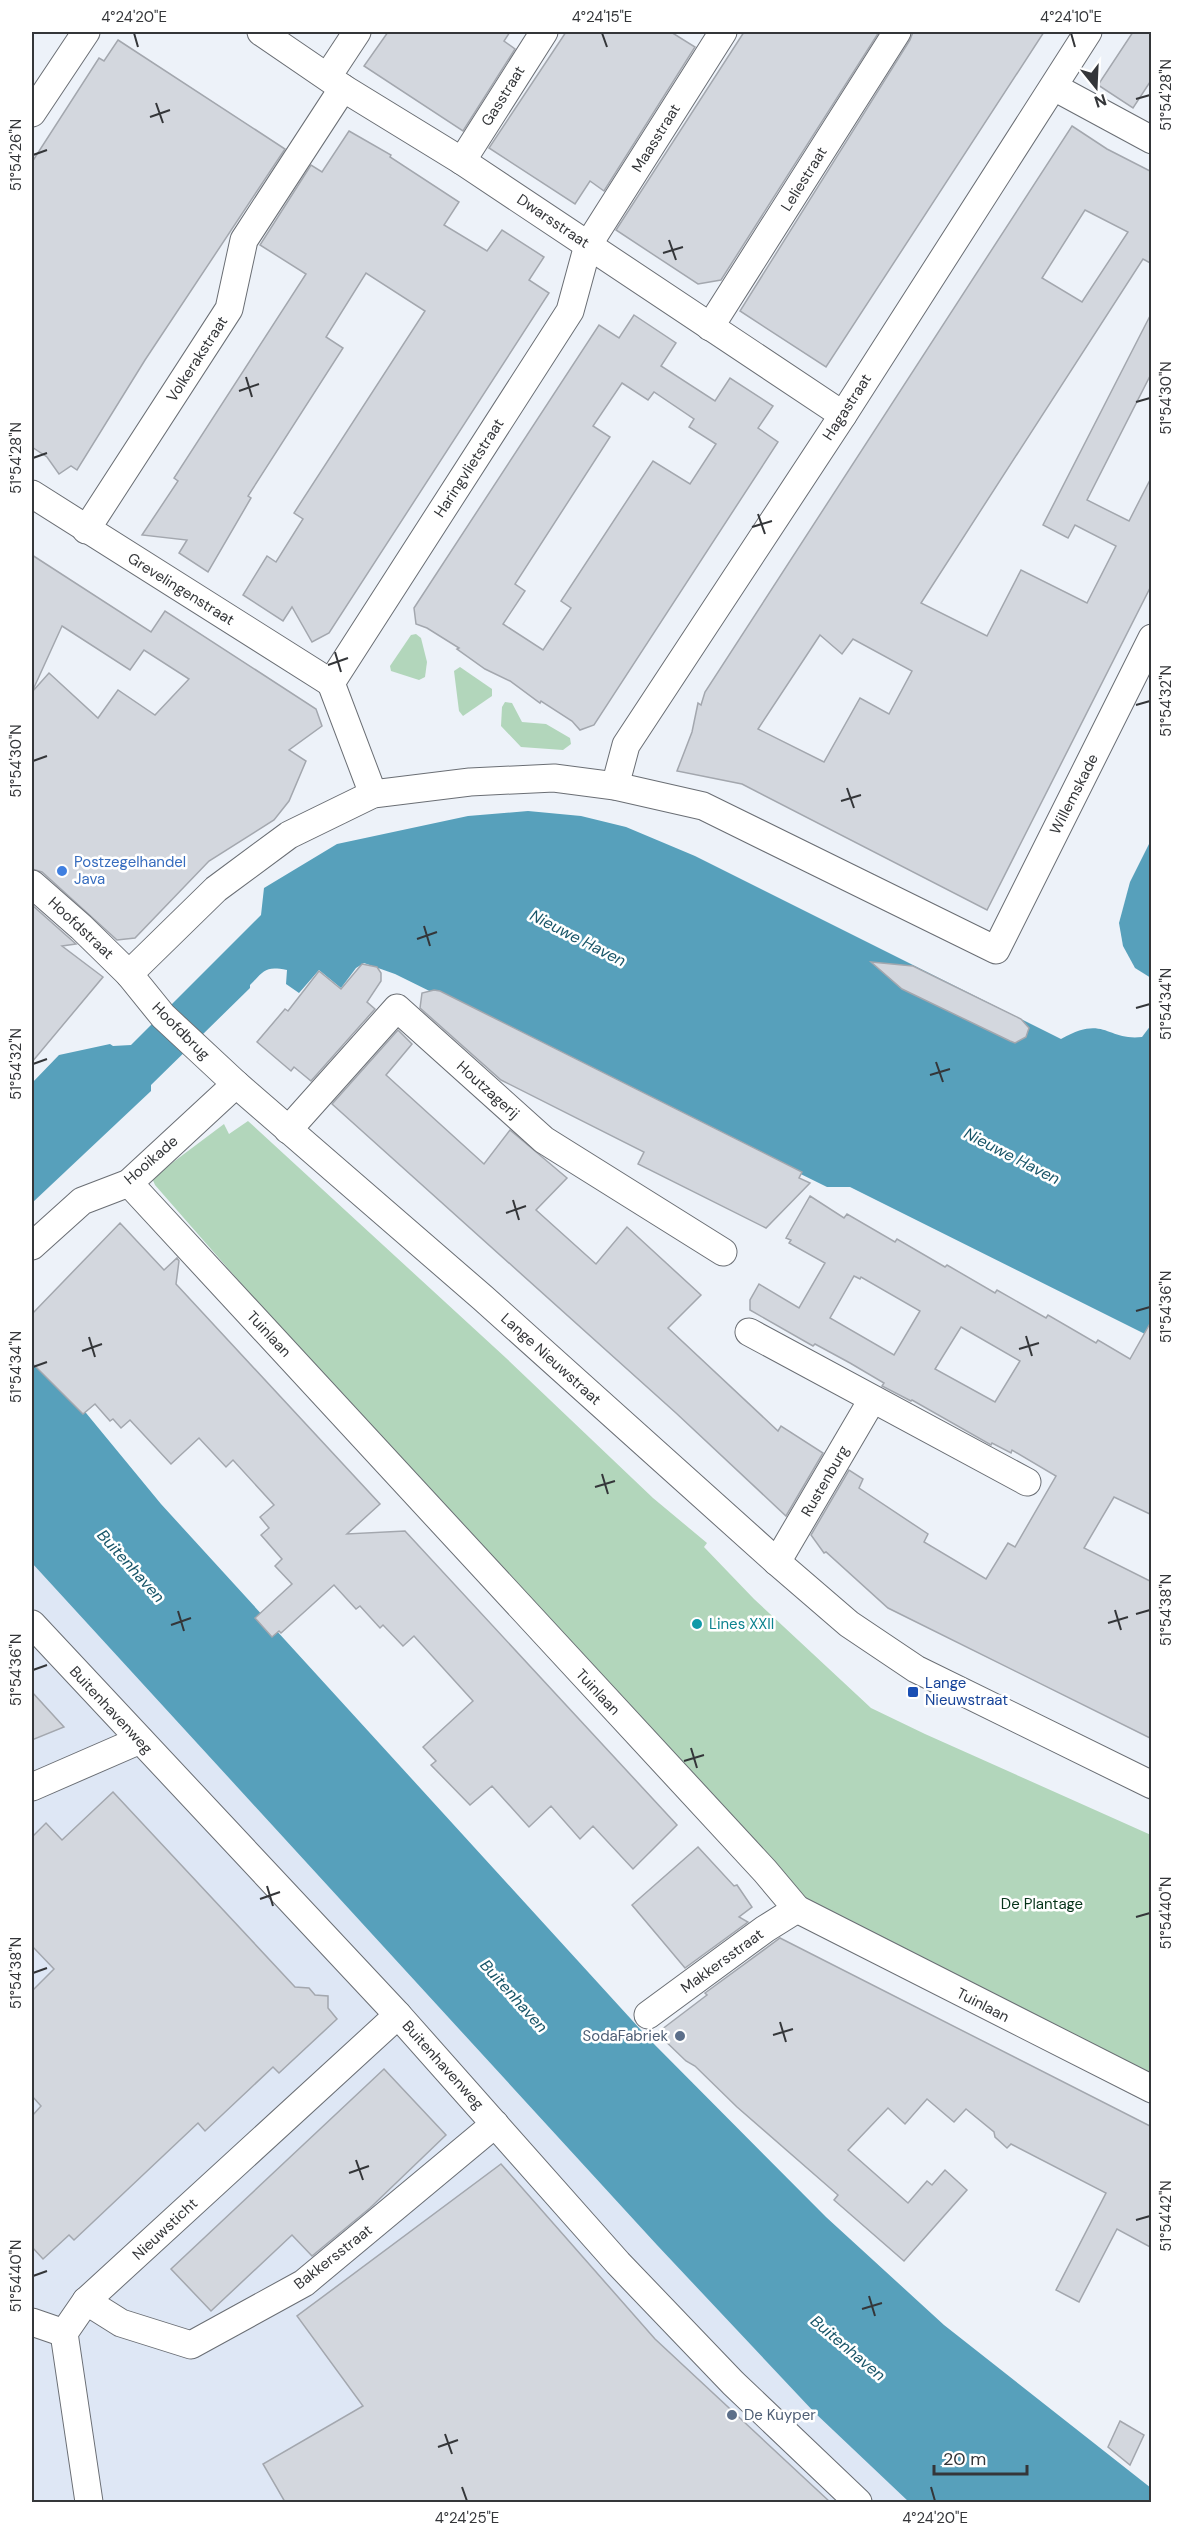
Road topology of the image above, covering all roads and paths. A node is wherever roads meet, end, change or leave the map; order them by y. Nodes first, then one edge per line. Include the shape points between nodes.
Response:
1 (86, 32) edge
2 (261, 32) edge
3 (357, 32) edge
4 (544, 32) edge
5 (723, 32) edge
6 (897, 32) edge
7 (1088, 32) edge
8 (335, 82) junction
9 (1054, 87) junction
10 (32, 113) edge
11 (1152, 140) edge
12 (462, 161) junction
13 (588, 245) junction
14 (710, 327) junction
15 (843, 415) junction
16 (32, 494) edge
17 (86, 530) junction
18 (1152, 638) edge
19 (331, 683) junction
20 (615, 786) junction
21 (373, 794) junction
22 (32, 884) edge
23 (129, 974) junction
24 (236, 1084) junction
25 (288, 1130) junction
26 (129, 1182) junction
27 (32, 1246) edge
28 (723, 1252) dead end
29 (749, 1332) dead end
30 (872, 1400) junction
31 (1027, 1482) dead end
32 (777, 1562) junction
33 (32, 1624) edge
34 (140, 1740) junction
35 (1152, 1785) edge
36 (32, 1787) edge
37 (797, 1909) junction
38 (398, 2015) junction
39 (648, 2015) dead end
40 (1152, 2089) edge
41 (495, 2124) junction
42 (87, 2301) junction
43 (32, 2322) edge
44 (64, 2333) junction
45 (89, 2502) edge
46 (858, 2502) edge

1 - 10 street
2 - 8 street, Dwarsstraat
3 - 8 street, Volkerakstraat
4 - 12 street, Gasstraat
5 - 13 street, Maasstraat
6 - 14 street, Leliestraat
7 - 9 street, Hagastraat
8 - 12 street, Dwarsstraat
8 - 17 street, Volkerakstraat via 244,240 229,309
9 - 11 street
9 - 15 street, Hagastraat
12 - 13 street, Dwarsstraat
13 - 14 street, Dwarsstraat
13 - 19 street, Haringvlietstraat via 570,310
14 - 15 street, Dwarsstraat
15 - 20 street, Hagastraat via 627,745
16 - 17 street, Grevelingenstraat
17 - 19 street, Grevelingenstraat
18 - 20 street, Willemskade via 996,950 703,806
19 - 21 street
20 - 21 street via 554,778 470,782
21 - 23 street via 289,835 216,889
22 - 23 street, Hoofdstraat
23 - 24 street, Hoofdbrug via 163,1016
24 - 25 street, Lange Nieuwstraat
24 - 26 street, Hooikade
25 - 28 street, Houtzagerij via 397,1008 544,1140
25 - 32 street, Lange Nieuwstraat via 483,1298
26 - 27 street, Hooikade via 82,1201
26 - 37 street, Tuinlaan
29 - 30 street
30 - 31 street
30 - 32 street, Rustenburg
32 - 35 street, Lange Nieuwstraat via 849,1624 916,1670
33 - 34 street, Buitenhavenweg
34 - 36 street
34 - 38 street, Buitenhavenweg
37 - 39 street, Makkersstraat
37 - 40 street, Tuinlaan
38 - 41 street, Buitenhavenweg
38 - 42 street, Nieuwsticht
41 - 42 street, Bakkersstraat via 304,2283 191,2345 120,2323
41 - 46 street, Buitenhavenweg via 618,2263 725,2374
42 - 44 street, Nieuwsticht
43 - 44 street
44 - 45 street

